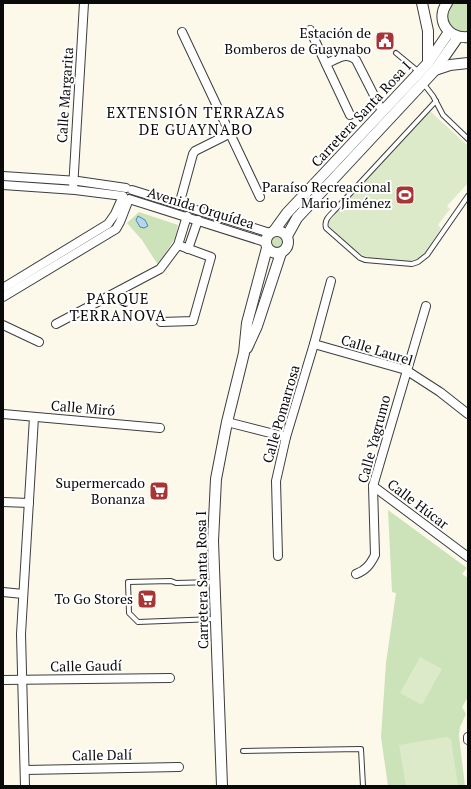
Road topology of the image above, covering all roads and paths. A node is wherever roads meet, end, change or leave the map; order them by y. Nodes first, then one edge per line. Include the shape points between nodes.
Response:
1 (84, 3) edge
2 (422, 3) edge
3 (443, 5) edge
4 (310, 30) dead end
5 (182, 32) dead end
6 (449, 32) junction
7 (463, 37) edge
8 (396, 53) dead end
9 (468, 63) edge
10 (326, 64) junction
11 (431, 66) junction
12 (419, 77) junction
13 (436, 101) junction
14 (382, 111) junction
15 (350, 115) dead end
16 (231, 133) junction
17 (468, 139) edge
18 (3, 176) edge
19 (73, 181) junction
20 (3, 185) edge
21 (73, 189) junction
22 (129, 189) junction
23 (468, 196) edge
24 (260, 197) dead end
25 (126, 198) junction
26 (179, 204) junction
27 (186, 216) junction
28 (198, 220) junction
29 (286, 236) junction
30 (269, 239) junction
31 (178, 245) junction
32 (188, 249) junction
33 (281, 253) junction
34 (331, 281) dead end
35 (3, 288) edge
36 (3, 297) edge
37 (426, 306) dead end
38 (161, 322) dead end
39 (56, 324) dead end
40 (3, 325) edge
41 (38, 342) dead end
42 (314, 344) junction
43 (244, 353) junction
44 (406, 370) junction
45 (3, 414) edge
46 (468, 414) edge
47 (34, 417) junction
48 (227, 422) junction
49 (160, 428) dead end
50 (286, 437) junction
51 (373, 486) junction
52 (3, 502) edge
53 (29, 503) junction
54 (278, 556) dead end
55 (468, 557) edge
56 (356, 574) dead end
57 (214, 582) junction
58 (3, 592) edge
59 (23, 594) junction
60 (215, 619) junction
61 (170, 678) dead end
62 (3, 680) edge
63 (22, 680) junction
64 (243, 751) dead end
65 (179, 767) dead end
66 (25, 770) junction
67 (25, 786) edge
68 (222, 786) edge
69 (363, 786) edge

1 - 19 street, Calle Margarita
2 - 11 street
3 - 6 street via 443,21
4 - 10 street
5 - 16 street
6 - 7 street
6 - 11 street, Carretera Santa Rosa I
7 - 11 street, Carretera Santa Rosa I
8 - 12 lane
9 - 11 street
10 - 14 street via 342,56 354,58
10 - 15 street
11 - 12 street, Carretera Santa Rosa I
12 - 13 lane
12 - 14 street, Carretera Santa Rosa I
12 - 29 street, Carretera Santa Rosa I via 297,218
13 - 17 lane via 443,115
13 - 23 lane via 326,219 326,228 360,258 412,264 427,255
14 - 30 street, Carretera Santa Rosa I via 287,213
16 - 24 street
16 - 26 street via 195,151
18 - 19 street, Avenida Orquídea
19 - 21 street, Calle Margarita
19 - 22 street, Avenida Orquídea
20 - 21 street, Avenida Orquídea
21 - 25 street, Avenida Orquídea
22 - 25 street via 132,196
22 - 26 street, Avenida Orquídea
25 - 27 street, Avenida Orquídea
25 - 35 street via 108,224
25 - 36 street via 116,229
26 - 30 street, Avenida Orquídea
27 - 28 street, Avenida Orquídea
27 - 31 street
28 - 30 street, Avenida Orquídea
28 - 32 street
29 - 30 street via 282,232
29 - 33 street via 288,245
30 - 33 street via 274,253
30 - 43 street, Carretera Santa Rosa I via 247,323
31 - 32 street
31 - 39 street via 160,269
32 - 38 street via 211,257 193,321
33 - 43 street, Carretera Santa Rosa I via 257,326
34 - 42 street, Calle Pomarrosa
37 - 44 street, Calle Yagrumo
40 - 41 street
42 - 44 street, Calle Laurel
42 - 50 street, Calle Pomarrosa
43 - 48 street, Carretera Santa Rosa I
44 - 46 street, Calle Laurel
44 - 51 street, Calle Yagrumo
45 - 47 street, Calle Miró
47 - 49 street, Calle Miró
47 - 53 street
48 - 50 street
48 - 57 street, Carretera Santa Rosa I via 216,479
50 - 54 street, Calle Pomarrosa via 276,481
51 - 55 street, Calle Húcar
51 - 56 street, Calle Yagrumo via 374,555 371,564
52 - 53 street
53 - 59 street
57 - 60 street, Carretera Santa Rosa I
57 - 60 lane via 128,582 129,612 138,622
58 - 59 street
59 - 63 street
60 - 68 street, Carretera Santa Rosa I
61 - 63 street, Calle Gaudí
62 - 63 street, Calle Gaudí
63 - 66 street
64 - 69 lane via 361,749
65 - 66 street, Calle Dalí
66 - 67 street

